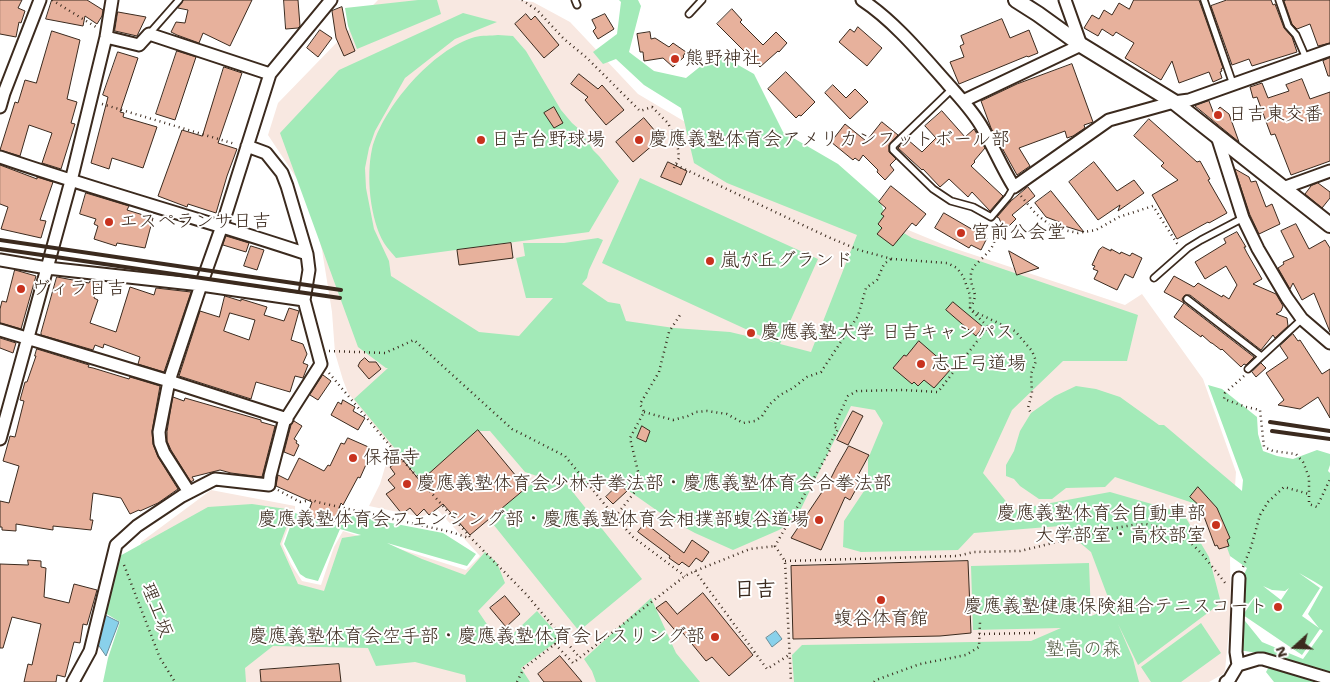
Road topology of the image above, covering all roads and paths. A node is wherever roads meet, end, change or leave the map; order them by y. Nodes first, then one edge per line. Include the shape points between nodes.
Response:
1 (40, 0) edge
2 (52, 0) edge
3 (112, 0) edge
4 (179, 0) edge
5 (331, 0) edge
6 (522, 0) edge
7 (702, 0) edge
8 (862, 0) edge
9 (1016, 0) edge
10 (1065, 0) edge
11 (1204, 0) edge
12 (1279, 0) edge
13 (689, 14) dead end
14 (149, 34) junction
15 (106, 35) junction
16 (1081, 45) junction
17 (1330, 50) edge
18 (1306, 58) junction
19 (270, 74) junction
20 (1233, 84) junction
21 (952, 88) junction
22 (2, 93) edge
23 (91, 101) junction
24 (963, 101) junction
25 (1174, 102) junction
26 (0, 107) edge
27 (1217, 136) junction
28 (247, 147) junction
29 (0, 157) edge
30 (676, 165) junction
31 (674, 168) dead end
32 (1330, 171) edge
33 (71, 181) junction
34 (1014, 186) junction
35 (1283, 188) junction
36 (991, 217) junction
37 (1243, 218) junction
38 (1330, 225) edge
39 (222, 226) junction
40 (1183, 251) junction
41 (307, 254) junction
42 (892, 259) junction
43 (0, 260) edge
44 (47, 268) junction
45 (1154, 278) dead end
46 (201, 285) junction
47 (1187, 299) dead end
48 (304, 300) junction
49 (970, 309) junction
50 (680, 315) dead end
51 (1302, 319) junction
52 (0, 330) edge
53 (27, 338) junction
54 (1330, 343) edge
55 (317, 350) junction
56 (1261, 356) junction
57 (321, 364) junction
58 (1248, 369) joint
59 (170, 381) junction
60 (644, 412) junction
61 (1031, 414) dead end
62 (287, 419) junction
63 (0, 439) edge
64 (1330, 479) edge
65 (269, 485) junction
66 (189, 492) junction
67 (1309, 494) junction
68 (615, 517) junction
69 (471, 538) junction
70 (116, 545) junction
71 (775, 546) junction
72 (785, 561) junction
73 (695, 571) junction
74 (685, 576) junction
75 (1239, 578) joint
76 (1238, 594) junction
77 (980, 622) dead end
78 (556, 628) junction
79 (1036, 633) dead end
80 (979, 634) junction
81 (555, 644) junction
82 (789, 655) junction
83 (579, 657) junction
84 (1238, 666) junction
85 (1330, 679) edge
86 (74, 682) edge
87 (175, 682) edge
88 (517, 682) edge
89 (790, 682) edge
90 (874, 682) edge
91 (1226, 682) edge

1 - 22 street
2 - 15 path
3 - 15 street
4 - 14 lane
5 - 19 street
6 - 30 path via 537,10 640,111 652,106 668,124 678,149
7 - 13 lane
8 - 21 street via 874,7 916,47
9 - 16 street
10 - 16 street
11 - 20 lane
12 - 18 lane via 1288,26 1296,35
14 - 15 street via 139,45
14 - 19 street
15 - 23 street
16 - 24 street
16 - 25 street
17 - 18 street
18 - 20 street
19 - 28 street
20 - 25 street
21 - 24 street
21 - 36 lane via 893,146 893,150 933,189 951,201 973,207
22 - 26 street
23 - 28 path
23 - 33 street
24 - 34 street via 983,128
25 - 27 street
25 - 34 street via 1109,120
27 - 35 street
27 - 37 street
28 - 39 street
28 - 41 street via 266,153 282,174
29 - 33 street
30 - 31 path
30 - 42 path via 828,237
32 - 35 street
33 - 39 street
33 - 44 street
34 - 36 lane
34 - 40 path via 1036,214 1054,228 1078,233 1096,230 1119,217 1153,206
35 - 38 street
36 - 49 path via 995,238 990,250 971,272 976,295
37 - 40 lane
37 - 51 street
39 - 41 street
39 - 46 street
40 - 45 lane
41 - 48 street via 309,270
42 - 49 path via 934,261 957,268 970,295
42 - 60 path via 884,264 877,280 866,288 858,316 821,372 780,395 755,421 743,423 728,414 707,411 672,420
43 - 44 street
44 - 46 street
44 - 53 street
46 - 48 street
46 - 59 street
47 - 56 lane
48 - 55 street
49 - 61 path via 1015,331 1032,351 1036,361 1028,408
49 - 71 path via 988,327 938,392 857,391 848,396 834,426 838,429 827,449 830,450
50 - 60 path via 669,332 659,372 640,404
51 - 54 street
51 - 56 lane
52 - 53 street
53 - 59 street
53 - 63 street
55 - 57 street
55 - 68 path via 385,353 414,340 512,429 565,456
56 - 58 lane
57 - 62 street
57 - 69 path
58 - 67 path via 1225,393 1224,399 1260,410 1264,446 1273,451 1296,454 1309,477
59 - 62 street
59 - 66 street via 159,432 160,443
60 - 68 path via 630,438 641,484
62 - 65 street
64 - 67 path via 1317,507 1309,504
65 - 66 street via 215,479
65 - 69 path via 300,502 312,500
66 - 70 street via 137,526
67 - 75 path via 1284,487 1268,502 1260,515
68 - 74 path via 633,537
69 - 78 path
70 - 86 street via 90,651
70 - 87 path, 理工坂 via 160,658
71 - 72 path
71 - 73 path via 750,549
72 - 76 path via 1020,551 1133,524 1146,524 1162,528 1192,544
72 - 82 path
73 - 74 path
73 - 82 path via 767,669
74 - 83 path
75 - 76 street
76 - 84 street
77 - 80 path
78 - 81 path
78 - 83 path
79 - 80 path
80 - 90 path via 979,647 966,655 920,664
81 - 83 path via 573,663
81 - 88 path via 524,668
82 - 89 path
84 - 85 street via 1263,659
84 - 91 street

